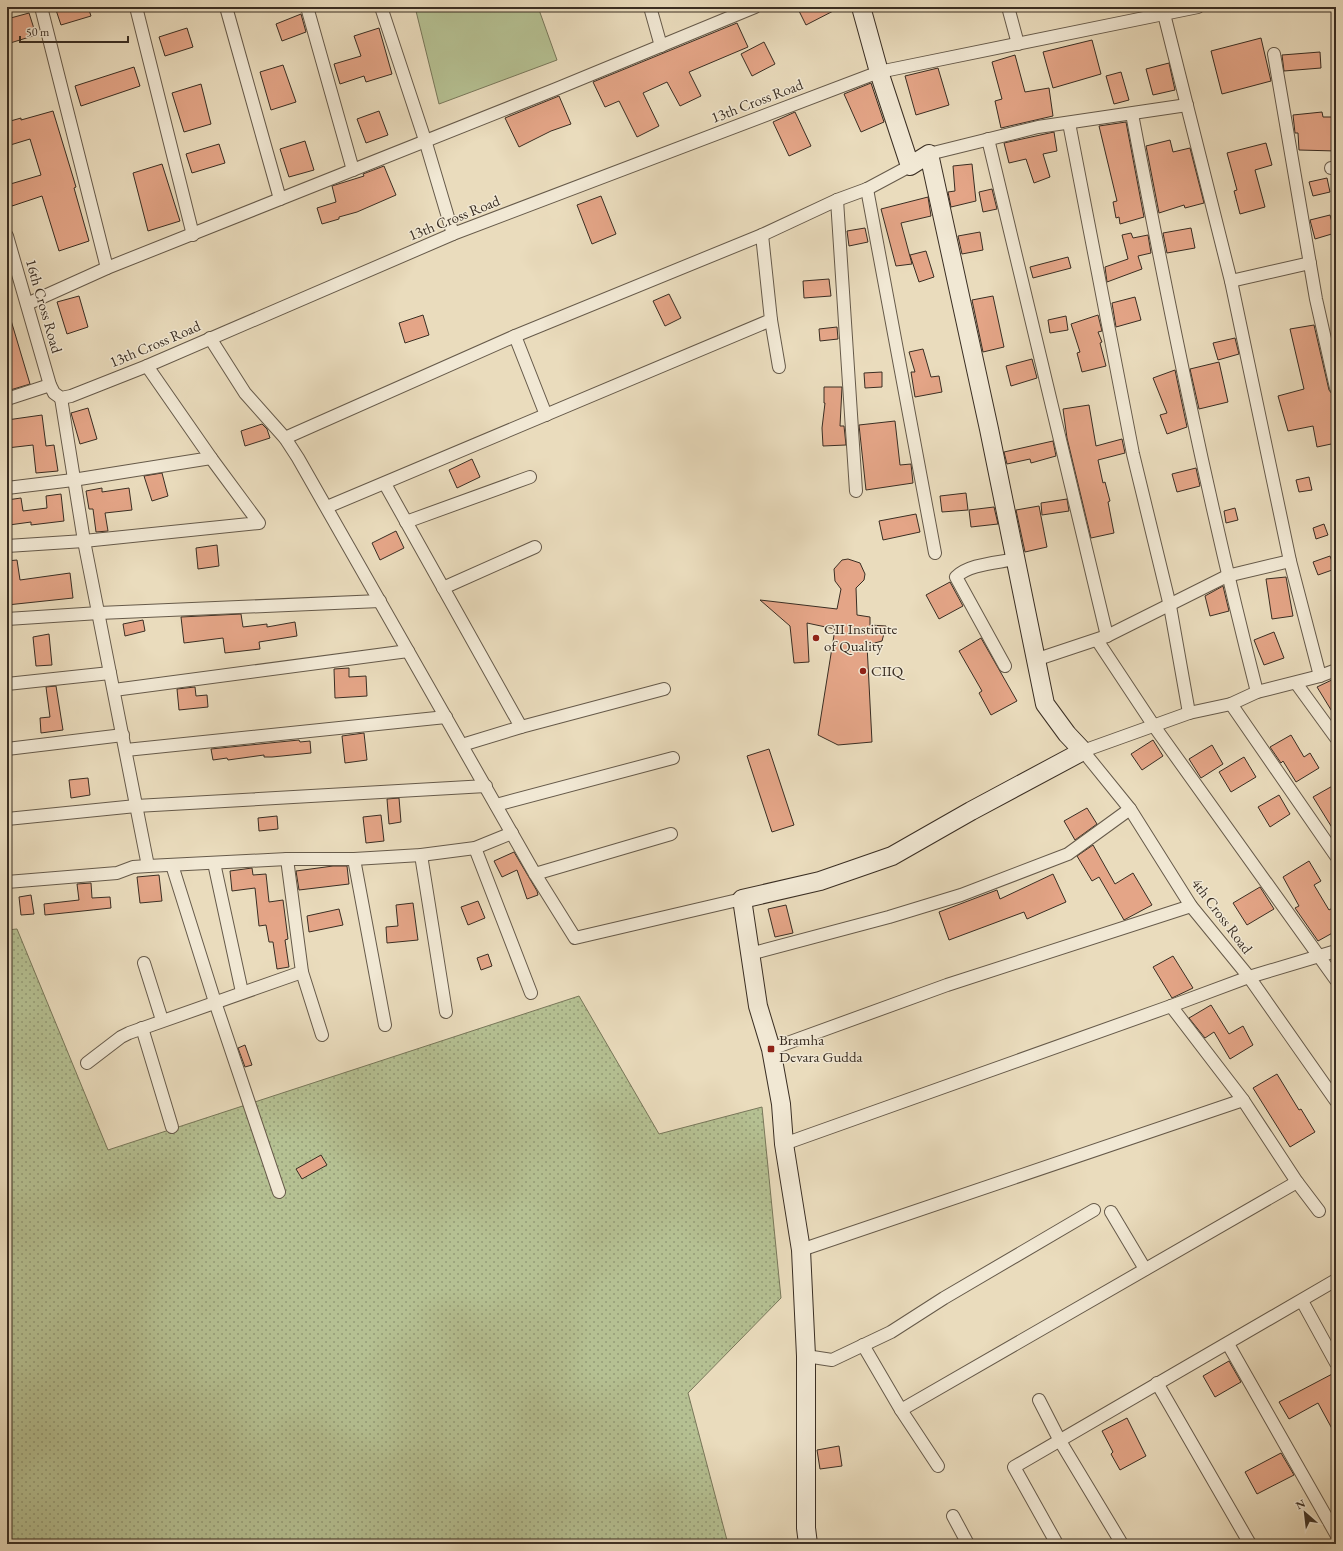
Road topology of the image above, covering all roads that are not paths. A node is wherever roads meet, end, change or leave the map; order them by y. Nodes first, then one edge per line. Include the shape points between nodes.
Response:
1 (40, 7) edge
2 (136, 7) edge
3 (226, 7) edge
4 (307, 7) edge
5 (381, 7) edge
6 (650, 7) edge
7 (861, 7) edge
8 (1008, 7) edge
9 (1198, 7) edge
10 (751, 8) edge
11 (1164, 14) junction
12 (1018, 44) junction
13 (661, 46) junction
14 (1274, 54) dead end
15 (879, 72) junction
16 (1186, 105) junction
17 (1132, 114) junction
18 (1069, 123) junction
19 (988, 139) junction
20 (425, 140) junction
21 (929, 154) junction
22 (910, 166) junction
23 (354, 170) junction
24 (867, 189) junction
25 (280, 199) junction
26 (837, 200) junction
27 (193, 234) junction
28 (453, 234) junction
29 (762, 235) junction
30 (7, 236) edge
31 (1310, 263) junction
32 (107, 268) junction
33 (1231, 281) junction
34 (27, 304) junction
35 (772, 320) junction
36 (515, 336) junction
37 (210, 338) junction
38 (147, 366) junction
39 (779, 367) dead end
40 (50, 385) junction
41 (1336, 388) edge
42 (61, 398) junction
43 (7, 399) edge
44 (546, 415) junction
45 (285, 438) junction
46 (211, 458) junction
47 (530, 477) dead end
48 (73, 480) junction
49 (385, 484) junction
50 (7, 488) edge
51 (856, 491) dead end
52 (328, 507) junction
53 (406, 522) junction
54 (84, 541) junction
55 (7, 546) edge
56 (535, 547) dead end
57 (935, 553) dead end
58 (1015, 560) junction
59 (1290, 560) junction
60 (1227, 576) junction
61 (443, 588) junction
62 (380, 601) junction
63 (1170, 606) junction
64 (98, 613) junction
65 (7, 619) edge
66 (1102, 638) junction
67 (408, 651) junction
68 (1036, 660) junction
69 (1005, 666) dead end
70 (1336, 670) edge
71 (110, 672) junction
72 (1320, 676) junction
73 (1296, 683) junction
74 (7, 684) edge
75 (664, 689) dead end
76 (114, 690) junction
77 (1257, 692) junction
78 (1231, 704) junction
79 (1189, 714) junction
80 (446, 717) junction
81 (1154, 726) junction
82 (521, 727) junction
83 (123, 736) junction
84 (1336, 738) edge
85 (462, 745) junction
86 (7, 749) edge
87 (126, 750) junction
88 (1083, 751) junction
89 (673, 758) dead end
90 (486, 786) junction
91 (496, 805) junction
92 (136, 806) junction
93 (1130, 809) junction
94 (7, 819) edge
95 (512, 832) junction
96 (671, 834) dead end
97 (475, 848) junction
98 (421, 855) junction
99 (1336, 856) edge
100 (287, 859) junction
101 (354, 859) junction
102 (214, 863) junction
103 (172, 865) junction
104 (148, 866) junction
105 (535, 874) junction
106 (7, 882) edge
107 (742, 899) junction
108 (1191, 906) junction
109 (1336, 951) edge
110 (750, 954) junction
111 (1319, 956) junction
112 (144, 963) dead end
113 (302, 972) junction
114 (1249, 977) junction
115 (1336, 980) edge
116 (242, 992) junction
117 (531, 993) dead end
118 (215, 1002) junction
119 (1171, 1006) junction
120 (446, 1012) dead end
121 (162, 1020) junction
122 (385, 1025) dead end
123 (142, 1028) junction
124 (322, 1035) dead end
125 (771, 1049) junction
126 (87, 1063) dead end
127 (1243, 1100) junction
128 (1336, 1100) edge
129 (172, 1127) dead end
130 (784, 1144) junction
131 (1297, 1182) junction
132 (279, 1192) dead end
133 (1094, 1210) dead end
134 (1319, 1211) dead end
135 (1111, 1212) dead end
136 (801, 1250) junction
137 (1145, 1269) junction
138 (1336, 1280) edge
139 (1302, 1301) junction
140 (1228, 1344) junction
141 (863, 1345) junction
142 (806, 1356) junction
143 (1336, 1363) edge
144 (1157, 1383) junction
145 (1038, 1400) dead end
146 (900, 1410) junction
147 (1060, 1441) junction
148 (938, 1466) dead end
149 (953, 1516) dead end
150 (1336, 1534) edge
151 (808, 1544) edge
152 (968, 1544) edge
153 (1057, 1544) edge
154 (1122, 1544) edge
155 (1250, 1544) edge

1 - 32 street
2 - 27 street
3 - 25 street
4 - 23 street
5 - 20 street
6 - 13 street
7 - 15 street
8 - 12 street
9 - 11 street, 13th Cross Road
10 - 13 street
11 - 12 street, 13th Cross Road
11 - 16 street
12 - 15 street, 13th Cross Road
13 - 20 street
14 - 31 street
15 - 22 street
15 - 28 street, 13th Cross Road
16 - 17 street
16 - 33 street
17 - 18 street
17 - 60 street via 1172,322
18 - 19 street via 1038,127
18 - 63 street via 1133,454
19 - 21 street
19 - 66 street
20 - 23 street
20 - 28 street
21 - 22 street
21 - 58 street
22 - 24 street
23 - 25 street
24 - 26 street
24 - 57 street
25 - 27 street
26 - 29 street
26 - 51 street
27 - 32 street
28 - 37 street, 13th Cross Road
29 - 35 street
29 - 36 street
30 - 34 street, 16th Cross Road
31 - 33 street
31 - 41 street
32 - 34 street
33 - 59 street
34 - 40 street, 16th Cross Road
35 - 39 street
35 - 44 street
36 - 44 street
36 - 45 street
37 - 38 street, 13th Cross Road
37 - 45 street via 245,393
38 - 42 street, 13th Cross Road
38 - 46 street
40 - 42 street via 54,393
40 - 43 street
42 - 48 street
44 - 49 street
45 - 52 street
46 - 48 street
46 - 54 street via 259,523
47 - 53 street
48 - 50 street
48 - 54 street
49 - 52 street
49 - 53 street
52 - 62 street
53 - 61 street
54 - 55 street
54 - 64 street
56 - 61 street
58 - 68 street
58 - 69 street via 973,568 956,577
59 - 60 street
59 - 72 street
60 - 63 street
60 - 77 street
61 - 82 street
62 - 64 street
62 - 67 street
63 - 66 street
63 - 79 street
64 - 65 street
64 - 71 street
66 - 68 street
66 - 81 street
67 - 76 street
67 - 80 street
68 - 88 street via 1045,704
70 - 72 street
71 - 74 street
71 - 76 street
72 - 73 street
73 - 77 street
73 - 84 street
75 - 82 street
76 - 83 street
77 - 78 street
78 - 79 street
78 - 99 street
79 - 81 street
80 - 85 street
80 - 87 street
81 - 88 street
81 - 111 street
82 - 85 street
83 - 86 street
83 - 87 street
85 - 90 street
87 - 92 street
88 - 93 street, 4th Cross Road
88 - 107 street via 892,856 820,881
89 - 91 street
90 - 91 street
90 - 92 street
91 - 95 street
92 - 94 street
92 - 104 street
93 - 108 street, 4th Cross Road
93 - 110 street via 1068,854 961,895
95 - 97 street
95 - 105 street
96 - 105 street
97 - 98 street
97 - 117 street
98 - 101 street
98 - 120 street
100 - 101 street
100 - 102 street
100 - 113 street
101 - 122 street
102 - 103 street
102 - 116 street
103 - 104 street
103 - 118 street
104 - 106 street via 117,873
105 - 107 street via 575,938
107 - 110 street
108 - 114 street, 4th Cross Road
108 - 125 street via 948,985
109 - 111 street
110 - 125 street via 758,1006
111 - 114 street
111 - 115 street
112 - 121 street
113 - 116 street
113 - 124 street
114 - 119 street
114 - 128 street, 4th Cross Road
116 - 118 street
118 - 121 street
118 - 132 street
119 - 127 street
119 - 130 street
121 - 123 street
123 - 126 street via 121,1037
123 - 129 street
125 - 130 street via 781,1104
127 - 131 street
127 - 136 street
130 - 136 street
131 - 134 street
131 - 137 street
133 - 141 street via 891,1332
135 - 137 street
136 - 142 street
137 - 146 street
138 - 139 street
139 - 140 street
139 - 143 street
140 - 144 street
140 - 150 street
141 - 142 street via 832,1360
141 - 146 street
142 - 151 street
144 - 147 street
144 - 155 street
145 - 147 street
146 - 148 street
147 - 153 street via 1014,1467
147 - 154 street
149 - 152 street

